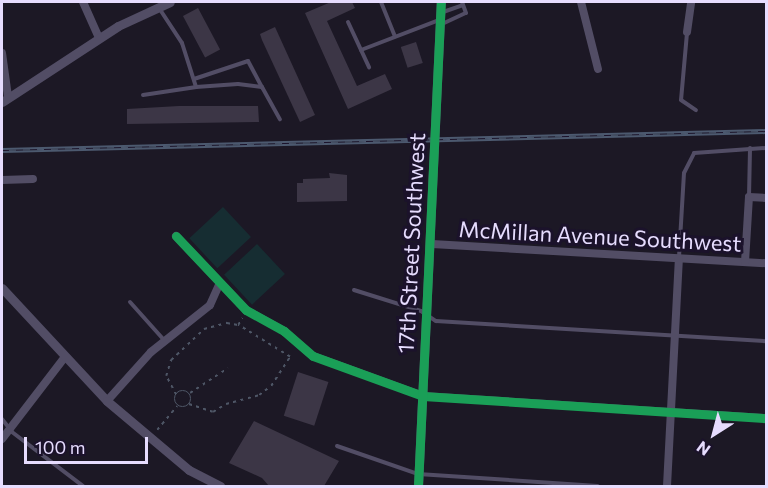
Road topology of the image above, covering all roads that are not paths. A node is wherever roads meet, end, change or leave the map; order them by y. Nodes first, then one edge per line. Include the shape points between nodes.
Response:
1 (83, 2) edge
2 (170, 2) edge
3 (381, 2) edge
4 (581, 2) edge
5 (691, 2) edge
6 (463, 3) edge
7 (159, 7) junction
8 (443, 10) edge
9 (348, 22) dead end
10 (687, 32) joint
11 (394, 36) junction
12 (99, 38) junction
13 (361, 50) junction
14 (2, 55) edge
15 (369, 67) dead end
16 (598, 69) dead end
17 (194, 78) junction
18 (196, 87) junction
19 (262, 87) junction
20 (143, 95) dead end
21 (5, 100) edge
22 (696, 110) dead end
23 (280, 119) dead end
24 (750, 148) junction
25 (766, 148) edge
26 (33, 179) dead end
27 (2, 180) edge
28 (749, 197) junction
29 (766, 198) edge
30 (176, 236) dead end
31 (432, 244) junction
32 (679, 258) junction
33 (745, 262) junction
34 (766, 263) edge
35 (220, 283) junction
36 (2, 288) edge
37 (354, 290) dead end
38 (130, 302) dead end
39 (427, 317) junction
40 (675, 335) junction
41 (164, 341) junction
42 (766, 341) edge
43 (65, 357) junction
44 (423, 396) junction
45 (107, 401) junction
46 (670, 411) junction
47 (766, 418) edge
48 (2, 419) edge
49 (10, 428) junction
50 (2, 439) edge
51 (337, 447) dead end
52 (418, 474) junction
53 (83, 486) edge
54 (220, 486) edge
55 (418, 486) edge
56 (598, 486) edge
57 (667, 486) edge

1 - 12 street
2 - 7 street
3 - 11 lane
4 - 16 street
5 - 10 street
6 - 8 lane
6 - 8 lane via 466,13
7 - 12 street
7 - 17 lane via 182,43
8 - 11 lane
8 - 31 street, 17th Street Southwest
9 - 13 lane
10 - 22 lane via 681,100
11 - 13 lane
12 - 21 street
13 - 15 lane
14 - 21 street
17 - 18 lane
17 - 19 lane via 248,61
18 - 19 lane
18 - 20 lane
19 - 23 lane
24 - 25 lane
24 - 28 lane
24 - 32 lane via 694,153 685,166
26 - 27 street
28 - 29 street
28 - 33 street
30 - 35 street
31 - 32 street, McMillan Avenue Southwest
31 - 39 street, 17th Street Southwest
32 - 33 street, McMillan Avenue Southwest
32 - 40 street
33 - 34 street, McMillan Avenue Southwest
35 - 41 street via 210,305
35 - 44 street via 246,310 284,331 313,356
36 - 43 street
37 - 39 lane via 421,311
38 - 41 lane
39 - 40 lane via 436,321
39 - 44 street, 17th Street Southwest
40 - 42 lane
40 - 46 street
41 - 45 street
43 - 45 street
43 - 49 street
44 - 46 street
44 - 52 street, 17th Street Southwest
45 - 54 street via 189,470
46 - 47 street
46 - 57 street
48 - 49 lane
49 - 50 street
49 - 53 lane
51 - 52 lane
52 - 55 street, 17th Street Southwest
52 - 56 lane

